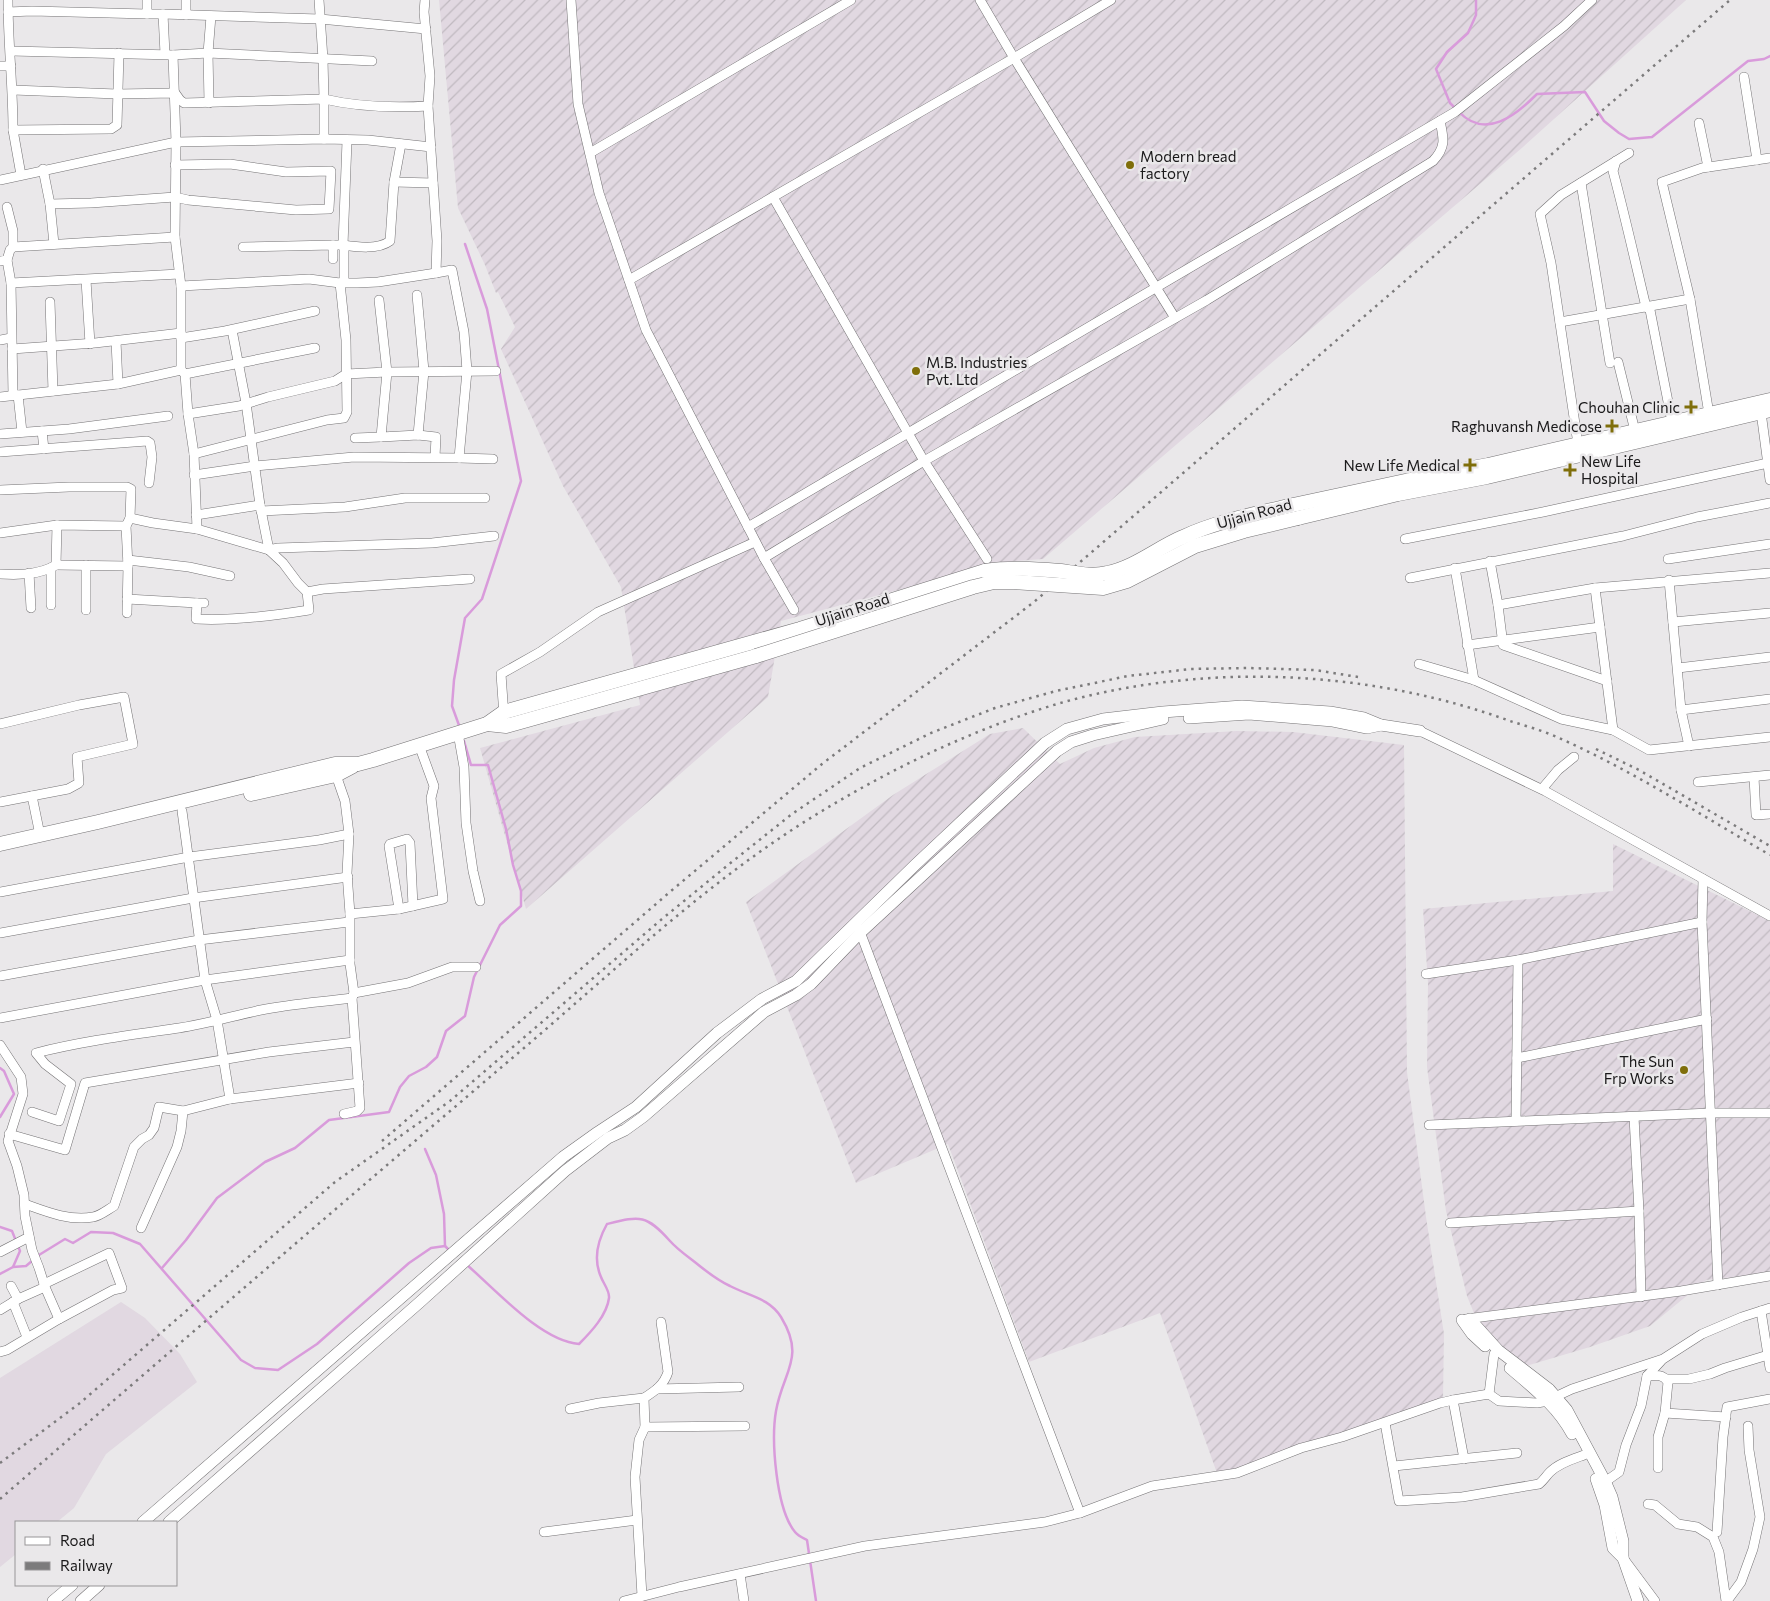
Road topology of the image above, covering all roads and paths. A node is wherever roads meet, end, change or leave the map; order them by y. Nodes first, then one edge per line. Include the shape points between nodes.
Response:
1 (8, 0) edge
2 (147, 0) edge
3 (186, 0) edge
4 (319, 0) edge
5 (425, 0) edge
6 (571, 0) edge
7 (851, 0) edge
8 (980, 0) edge
9 (1111, 0) edge
10 (1592, 0) edge
11 (8, 12) junction
12 (147, 14) junction
13 (163, 14) junction
14 (186, 15) junction
15 (211, 16) junction
16 (320, 19) junction
17 (426, 29) junction
18 (11, 51) junction
19 (119, 53) junction
20 (208, 53) junction
21 (169, 54) junction
22 (1014, 58) junction
23 (323, 59) junction
24 (372, 61) dead end
25 (0, 66) edge
26 (10, 66) junction
27 (1744, 77) dead end
28 (13, 90) junction
29 (175, 93) junction
30 (118, 94) junction
31 (324, 99) junction
32 (209, 103) junction
33 (428, 106) junction
34 (1440, 121) junction
35 (1699, 123) dead end
36 (14, 130) junction
37 (324, 139) junction
38 (347, 141) junction
39 (176, 142) junction
40 (401, 144) junction
41 (431, 147) junction
42 (590, 153) junction
43 (1629, 153) dead end
44 (1770, 158) edge
45 (1757, 160) junction
46 (1616, 161) junction
47 (175, 165) junction
48 (1708, 167) junction
49 (43, 169) junction
50 (21, 175) junction
51 (0, 180) edge
52 (394, 182) junction
53 (1581, 182) junction
54 (432, 183) junction
55 (175, 196) junction
56 (773, 197) junction
57 (50, 204) junction
58 (7, 207) dead end
59 (175, 238) junction
60 (54, 244) junction
61 (340, 245) junction
62 (13, 247) junction
63 (243, 247) dead end
64 (333, 259) dead end
65 (4, 261) edge
66 (436, 272) junction
67 (179, 274) junction
68 (86, 280) junction
69 (629, 280) junction
70 (10, 283) junction
71 (342, 283) junction
72 (181, 286) junction
73 (1157, 288) junction
74 (417, 294) dead end
75 (10, 298) junction
76 (1690, 299) junction
77 (0, 300) edge
78 (379, 300) dead end
79 (50, 302) dead end
80 (1646, 307) junction
81 (315, 311) dead end
82 (1602, 314) junction
83 (1175, 318) junction
84 (1560, 322) junction
85 (232, 330) junction
86 (181, 336) junction
87 (11, 338) junction
88 (0, 340) edge
89 (116, 341) junction
90 (90, 344) junction
91 (52, 347) junction
92 (315, 348) dead end
93 (12, 349) junction
94 (238, 364) junction
95 (424, 371) junction
96 (467, 371) junction
97 (496, 371) dead end
98 (183, 372) junction
99 (387, 372) junction
100 (346, 374) junction
101 (118, 384) junction
102 (54, 391) junction
103 (16, 395) junction
104 (0, 396) edge
105 (1770, 400) edge
106 (246, 403) junction
107 (1766, 411) edge
108 (188, 414) junction
109 (1709, 414) junction
110 (168, 416) dead end
111 (1672, 422) junction
112 (42, 431) junction
113 (1635, 431) junction
114 (22, 432) junction
115 (908, 433) junction
116 (0, 434) edge
117 (418, 435) junction
118 (381, 437) junction
119 (355, 438) dead end
120 (250, 440) junction
121 (1578, 444) junction
122 (44, 449) junction
123 (0, 452) edge
124 (194, 454) junction
125 (435, 457) junction
126 (459, 458) junction
127 (494, 459) dead end
128 (924, 461) junction
129 (1768, 462) junction
130 (255, 466) junction
131 (194, 475) junction
132 (1450, 479) junction
133 (1770, 480) edge
134 (149, 483) dead end
135 (0, 490) edge
136 (485, 498) dead end
137 (1770, 503) edge
138 (261, 508) junction
139 (1295, 511) junction
140 (196, 515) junction
141 (128, 522) junction
142 (56, 525) junction
143 (748, 527) junction
144 (197, 529) junction
145 (0, 533) edge
146 (494, 536) dead end
147 (1405, 539) dead end
148 (755, 542) junction
149 (1770, 544) edge
150 (269, 550) junction
151 (764, 558) junction
152 (987, 559) dead end
153 (1668, 559) dead end
154 (1490, 561) junction
155 (128, 563) junction
156 (86, 565) junction
157 (53, 566) junction
158 (1455, 568) junction
159 (30, 573) junction
160 (1770, 573) edge
161 (0, 574) edge
162 (230, 576) dead end
163 (1410, 578) dead end
164 (470, 579) dead end
165 (1669, 580) junction
166 (1595, 588) junction
167 (307, 592) junction
168 (127, 600) junction
169 (51, 605) dead end
170 (1498, 605) junction
171 (31, 608) dead end
172 (86, 610) dead end
173 (794, 610) dead end
174 (127, 613) dead end
175 (1770, 613) edge
176 (1673, 622) junction
177 (1600, 627) junction
178 (1502, 640) junction
179 (1467, 645) junction
180 (1770, 657) edge
181 (1419, 664) dead end
182 (1678, 668) junction
183 (1474, 680) junction
184 (1607, 681) junction
185 (1770, 699) edge
186 (1681, 710) junction
187 (521, 714) junction
188 (505, 719) junction
189 (0, 724) edge
190 (1613, 730) junction
191 (1420, 731) joint
192 (458, 732) junction
193 (1770, 738) edge
194 (419, 745) junction
195 (1688, 746) junction
196 (1574, 757) dead end
197 (358, 764) junction
198 (336, 775) junction
199 (1770, 775) edge
200 (1754, 777) junction
201 (1698, 782) dead end
202 (1542, 789) junction
203 (32, 796) junction
204 (0, 802) edge
205 (182, 811) junction
206 (1770, 814) edge
207 (349, 834) junction
208 (40, 835) junction
209 (0, 844) edge
210 (0, 853) edge
211 (189, 857) junction
212 (348, 877) junction
213 (1703, 879) junction
214 (0, 892) edge
215 (194, 898) junction
216 (480, 901) dead end
217 (413, 906) junction
218 (399, 909) junction
219 (1770, 916) edge
220 (350, 918) junction
221 (1702, 922) junction
222 (858, 928) junction
223 (0, 933) edge
224 (199, 940) junction
225 (350, 960) junction
226 (1518, 960) junction
227 (476, 967) dead end
228 (1426, 974) dead end
229 (0, 976) edge
230 (205, 980) junction
231 (353, 995) junction
232 (0, 1018) edge
233 (1707, 1019) junction
234 (217, 1020) junction
235 (354, 1042) junction
236 (0, 1045) edge
237 (1517, 1058) junction
238 (224, 1059) junction
239 (359, 1083) junction
240 (230, 1099) junction
241 (183, 1111) junction
242 (32, 1112) dead end
243 (1711, 1113) junction
244 (1770, 1113) edge
245 (344, 1114) dead end
246 (1634, 1117) junction
247 (1516, 1121) junction
248 (1429, 1125) dead end
249 (6, 1139) edge
250 (24, 1204) junction
251 (1639, 1211) junction
252 (1450, 1223) dead end
253 (141, 1228) dead end
254 (29, 1237) junction
255 (0, 1252) edge
256 (1770, 1276) edge
257 (44, 1285) junction
258 (1718, 1285) junction
259 (12, 1286) dead end
260 (1641, 1297) junction
261 (15, 1301) junction
262 (1770, 1308) edge
263 (0, 1310) edge
264 (1760, 1311) junction
265 (59, 1319) junction
266 (1466, 1319) junction
267 (661, 1322) dead end
268 (27, 1337) junction
269 (0, 1352) edge
270 (1494, 1354) junction
271 (1768, 1355) junction
272 (1663, 1359) junction
273 (1770, 1368) edge
274 (1648, 1376) junction
275 (1666, 1379) junction
276 (739, 1387) dead end
277 (657, 1390) junction
278 (1489, 1394) junction
279 (644, 1398) junction
280 (1552, 1399) junction
281 (1453, 1400) junction
282 (1770, 1400) edge
283 (570, 1409) dead end
284 (1665, 1413) junction
285 (1726, 1418) junction
286 (1385, 1423) junction
287 (745, 1426) dead end
288 (1748, 1426) dead end
289 (645, 1428) junction
290 (1517, 1453) dead end
291 (1584, 1455) junction
292 (1464, 1459) junction
293 (1394, 1466) junction
294 (1658, 1468) dead end
295 (1602, 1483) junction
296 (1648, 1504) dead end
297 (1080, 1513) junction
298 (638, 1520) junction
299 (144, 1521) edge
300 (170, 1521) edge
301 (544, 1532) dead end
302 (1717, 1532) dead end
303 (1623, 1558) junction
304 (740, 1574) junction
305 (71, 1586) edge
306 (99, 1586) edge
307 (642, 1596) junction
308 (53, 1601) edge
309 (81, 1601) edge
310 (624, 1601) edge
311 (744, 1601) edge
312 (1638, 1601) edge
313 (1654, 1601) edge
314 (1726, 1601) edge

1 - 11 street
2 - 12 street
3 - 14 street
4 - 16 street
5 - 17 street
6 - 42 street via 578,104
7 - 42 street
8 - 22 street
9 - 22 street
10 - 34 street via 1564,26
11 - 12 street
11 - 18 street
12 - 13 street
13 - 14 street
13 - 21 street
14 - 15 street
15 - 16 street
15 - 20 street
16 - 17 street
16 - 23 street
17 - 33 street via 430,76
18 - 19 street
18 - 26 street
19 - 21 street
19 - 30 street
20 - 21 street
20 - 23 street
20 - 32 street
21 - 29 street
22 - 56 street
22 - 73 street
23 - 24 street
23 - 31 street
25 - 26 street
26 - 28 street
27 - 45 street
28 - 30 street
28 - 36 street
29 - 30 street
29 - 32 street via 184,102
29 - 39 street
30 - 36 street via 117,125 111,129
31 - 32 street
31 - 33 street via 389,107
31 - 37 street
33 - 41 street
34 - 73 street
34 - 83 street via 1444,137 1442,152 1433,161
35 - 48 street
36 - 50 street
37 - 38 street
37 - 39 street
38 - 40 street
38 - 61 street
39 - 47 street
39 - 49 street
40 - 41 street
40 - 52 street
41 - 54 street
42 - 69 street via 599,193
43 - 46 street
44 - 45 street
45 - 48 street
46 - 53 street
46 - 80 street via 1613,171
47 - 55 street
47 - 55 street via 230,164 286,172 331,171 329,209 296,210
48 - 76 street via 1662,182
49 - 50 street
49 - 57 street
50 - 51 street
52 - 54 street
52 - 61 street via 390,241 372,247
53 - 82 street
53 - 84 street via 1540,214
54 - 66 street
55 - 57 street
55 - 59 street
56 - 69 street
56 - 115 street
57 - 60 street
58 - 62 street
59 - 60 street
59 - 67 street
60 - 62 street
61 - 63 street
61 - 64 street
61 - 71 street
62 - 65 street
65 - 70 street
66 - 71 street via 378,282
66 - 96 street via 457,269
67 - 68 street
67 - 72 street
68 - 70 street
68 - 90 street
69 - 143 street via 646,330
70 - 75 street
71 - 72 street via 309,279
71 - 100 street
72 - 86 street
73 - 83 street
73 - 115 street
74 - 95 street
75 - 77 street
75 - 87 street
76 - 80 street
76 - 109 street
78 - 99 street
79 - 91 street
80 - 82 street
80 - 111 street via 1650,310
81 - 85 street
82 - 84 street
82 - 113 street
83 - 128 street
84 - 121 street
85 - 86 street
85 - 94 street
86 - 89 street
86 - 98 street
87 - 88 street
87 - 93 street
89 - 90 street
89 - 101 street
90 - 91 street
91 - 93 street
91 - 102 street
92 - 94 street
93 - 103 street
94 - 98 street
94 - 106 street
95 - 96 street
95 - 99 street
95 - 117 street
96 - 97 street
96 - 126 street
98 - 101 street
98 - 108 street
99 - 100 street
99 - 118 street
100 - 106 street via 336,380
100 - 120 street via 347,412 344,418
101 - 102 street
102 - 103 street
103 - 104 street
103 - 114 street
105 - 109 main road, Ujjain Road
106 - 108 street
106 - 120 street
107 - 129 street
107 - 132 main road, Ujjain Road
108 - 124 street
109 - 111 main road, Ujjain Road
110 - 112 street
111 - 113 main road, Ujjain Road
112 - 114 street
112 - 122 street
113 - 121 main road, Ujjain Road
114 - 116 street
115 - 128 street
115 - 143 street
117 - 118 street
117 - 125 street via 436,437
118 - 119 street
120 - 124 street
120 - 130 street
121 - 132 main road, Ujjain Road via 1488,465
122 - 123 street
122 - 134 street via 149,442 152,457
124 - 131 street
125 - 126 street
125 - 130 street via 354,457
126 - 127 street
128 - 151 street
128 - 152 street
129 - 133 street
129 - 147 street
130 - 131 street
130 - 138 street
131 - 140 street
132 - 139 main road, Ujjain Road via 1398,494
132 - 139 main road, Ujjain Road via 1420,478
135 - 141 street via 130,488
136 - 138 street via 405,498 345,506
137 - 154 street
138 - 140 street
138 - 150 street
139 - 187 main road, Ujjain Road, bridge via 1195,546 1127,581 1103,588 994,582 756,656
139 - 187 main road, bridge via 1204,528 1104,574 1026,568 984,571
140 - 144 street
141 - 142 street
141 - 144 street
141 - 155 street
142 - 145 street
142 - 157 street
143 - 148 street
144 - 150 street
146 - 150 street via 432,543
148 - 151 street
148 - 188 street via 598,612 501,674
149 - 153 street
150 - 167 street
151 - 173 street
154 - 158 street
154 - 170 street
155 - 156 street
155 - 162 street via 181,566
155 - 168 street
156 - 157 street
156 - 172 street
157 - 159 street
157 - 169 street
158 - 163 street
158 - 179 street
159 - 161 street
159 - 171 street
160 - 165 street
164 - 167 street
165 - 166 street
165 - 176 street
166 - 170 street
166 - 177 street
167 - 168 street via 309,610 257,618 214,620 196,619 200,603
168 - 174 street
170 - 178 street
175 - 176 street
176 - 182 street
177 - 178 street
177 - 184 street
178 - 179 street
178 - 184 street via 1503,645 1509,648
179 - 183 street
180 - 182 street
181 - 183 street
182 - 186 street
183 - 190 street via 1561,719
184 - 190 street
185 - 186 street
186 - 195 street
187 - 188 main road
188 - 192 main road
189 - 203 street via 124,697 133,744 77,757 79,784
190 - 195 street via 1649,750
191 - 202 street
191 - 222 street via 1249,714 1159,719 1071,742
192 - 194 main road
192 - 216 street via 464,767 466,823
193 - 195 street
194 - 197 main road
194 - 217 street via 434,786 431,798 443,899
196 - 202 street
197 - 198 main road
197 - 208 main road via 334,764
198 - 205 main road
198 - 207 street via 345,801
199 - 200 street
200 - 201 street
200 - 206 street via 1756,815
202 - 213 street
203 - 204 street
203 - 208 street
205 - 210 main road
205 - 211 street
207 - 211 street
207 - 212 street
208 - 209 main road
211 - 214 street
211 - 215 street
212 - 215 street
212 - 220 street
213 - 219 street
213 - 221 street
215 - 223 street
215 - 224 street
217 - 218 street
217 - 218 street via 410,843 407,838 389,846
218 - 220 street
220 - 224 street
220 - 225 street
221 - 226 street
221 - 233 street
222 - 297 street
222 - 299 street via 796,981 762,999 717,1033 636,1107 564,1157
222 - 300 street via 811,984 764,1012 643,1117 565,1170
224 - 229 street
224 - 230 street
225 - 230 street
225 - 231 street
226 - 228 street
226 - 237 street
227 - 231 street via 452,967 408,983
230 - 232 street
230 - 234 street
231 - 234 street
231 - 235 street
233 - 237 street
233 - 243 street
234 - 238 street
234 - 242 street via 36,1053 71,1084 59,1121
235 - 238 street
235 - 239 street
236 - 249 street via 21,1077 23,1094
237 - 247 street
238 - 240 street
238 - 249 street via 85,1083 65,1150
239 - 240 street
239 - 245 street via 360,1108
240 - 241 street
241 - 250 street via 159,1107 154,1128 134,1147 114,1206 106,1211 94,1217 78,1218 57,1216
241 - 253 street via 177,1147
243 - 244 street
243 - 246 street
243 - 258 street
246 - 247 street
246 - 251 street
247 - 248 street
249 - 250 street via 17,1166
250 - 254 street
251 - 252 street
251 - 260 street
254 - 255 street
254 - 257 street
256 - 258 street
257 - 261 street
257 - 265 street
257 - 265 street via 109,1253 114,1264 122,1288
258 - 260 street
259 - 261 street
260 - 266 street
261 - 263 street
261 - 268 street
262 - 264 street
264 - 271 street
264 - 272 street via 1702,1334
265 - 268 street
266 - 270 street via 1472,1334
266 - 280 street
267 - 277 street via 668,1367 666,1378
268 - 269 street
270 - 278 street
270 - 280 street
271 - 273 street
271 - 275 street via 1689,1379
272 - 274 street
272 - 280 street via 1572,1389
274 - 275 street
274 - 295 street via 1619,1472
275 - 284 street
276 - 277 street
277 - 279 street
278 - 280 street via 1499,1401 1538,1403
278 - 281 street
279 - 283 street
279 - 289 street
280 - 291 street
280 - 295 street via 1567,1410
281 - 286 street
281 - 292 street
282 - 285 street via 1726,1407
284 - 285 street
284 - 294 street via 1658,1437
285 - 302 street
286 - 293 street
286 - 297 street via 1301,1448 1237,1473 1152,1486
287 - 289 street
288 - 314 street via 1760,1517 1741,1582
289 - 298 street via 636,1458
290 - 292 street
291 - 293 street via 1557,1466 1539,1484 1462,1497 1399,1501
291 - 295 street
292 - 293 street
295 - 303 street via 1614,1548
296 - 314 street via 1655,1505 1678,1524 1697,1527 1714,1537
297 - 304 street via 1045,1522 865,1546
298 - 301 street
298 - 307 street
303 - 312 street
303 - 313 street
304 - 307 street
304 - 311 street
305 - 308 street
306 - 309 street
307 - 310 street

